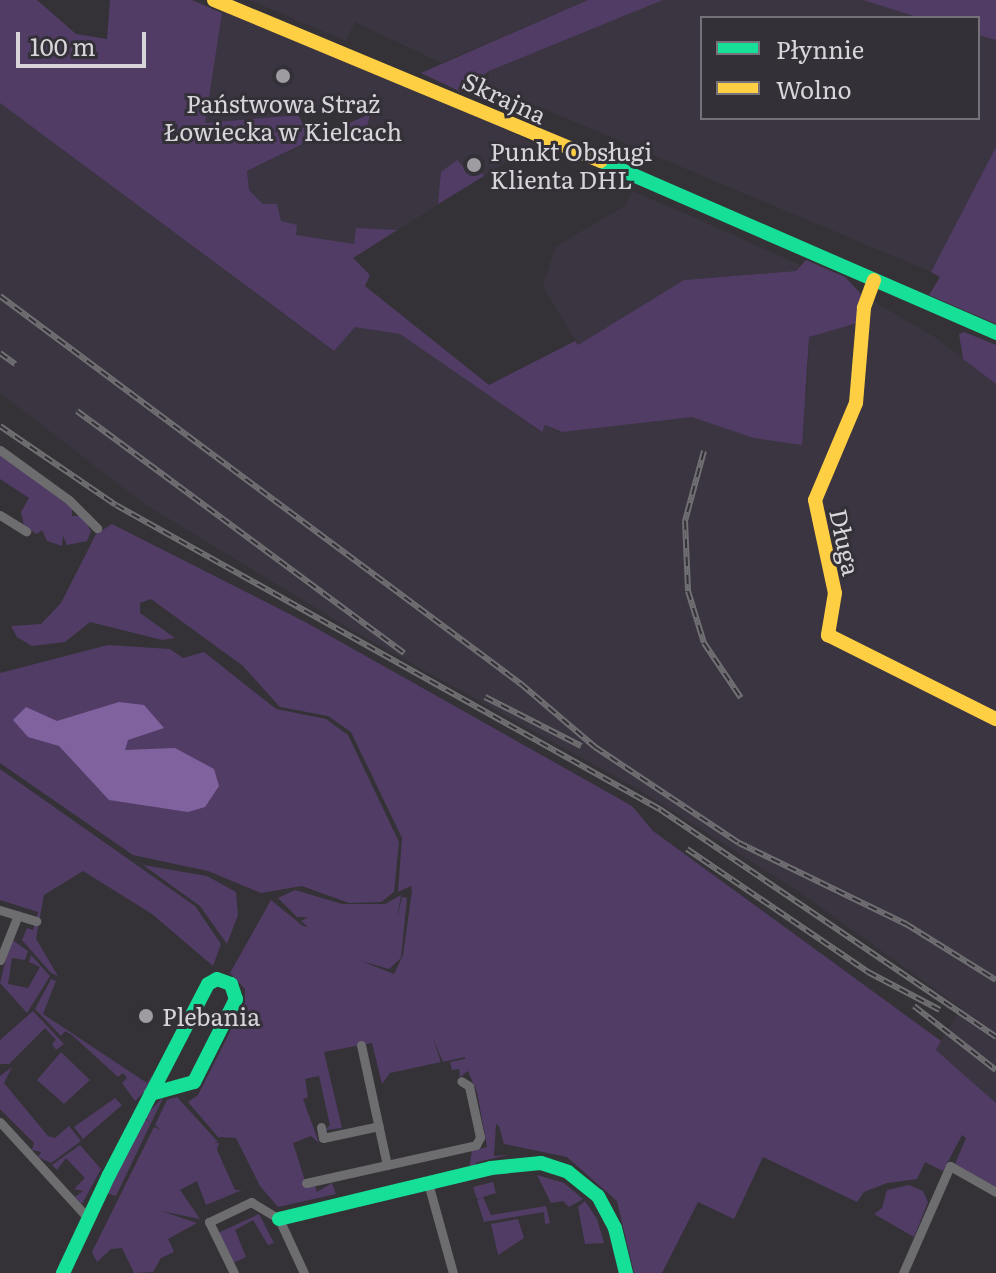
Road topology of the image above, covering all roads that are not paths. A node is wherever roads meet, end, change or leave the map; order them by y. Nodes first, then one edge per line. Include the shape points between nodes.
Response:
1 (214, 0) edge
2 (874, 280) junction
3 (996, 333) edge
4 (0, 450) edge
5 (0, 515) edge
6 (97, 528) dead end
7 (26, 531) dead end
8 (996, 719) edge
9 (0, 910) edge
10 (18, 915) junction
11 (36, 921) dead end
12 (0, 960) edge
13 (361, 1045) dead end
14 (461, 1081) dead end
15 (151, 1094) junction
16 (0, 1122) edge
17 (379, 1126) junction
18 (321, 1127) dead end
19 (387, 1165) junction
20 (306, 1183) dead end
21 (428, 1183) junction
22 (996, 1192) edge
23 (88, 1218) junction
24 (279, 1219) junction
25 (63, 1273) edge
26 (234, 1273) edge
27 (304, 1273) edge
28 (453, 1273) edge
29 (626, 1273) edge
30 (903, 1273) edge

1 - 2 street, Skrajna via 400,73
2 - 3 street, Skrajna
2 - 8 street, Długa via 864,308 856,403 815,500 835,593 828,635
4 - 6 street via 69,500
5 - 7 street
9 - 10 street
10 - 11 street
10 - 12 street
13 - 17 street
14 - 19 street via 469,1086 478,1143
15 - 15 street via 194,1082 236,999 235,988 214,979
15 - 23 street
16 - 23 street
17 - 18 street via 323,1138
17 - 19 street
19 - 20 street
21 - 24 street
21 - 28 street
21 - 29 street via 510,1164 562,1169 587,1185 604,1205
22 - 30 street via 950,1166
23 - 25 street
24 - 26 street via 251,1202 209,1222
24 - 27 street

